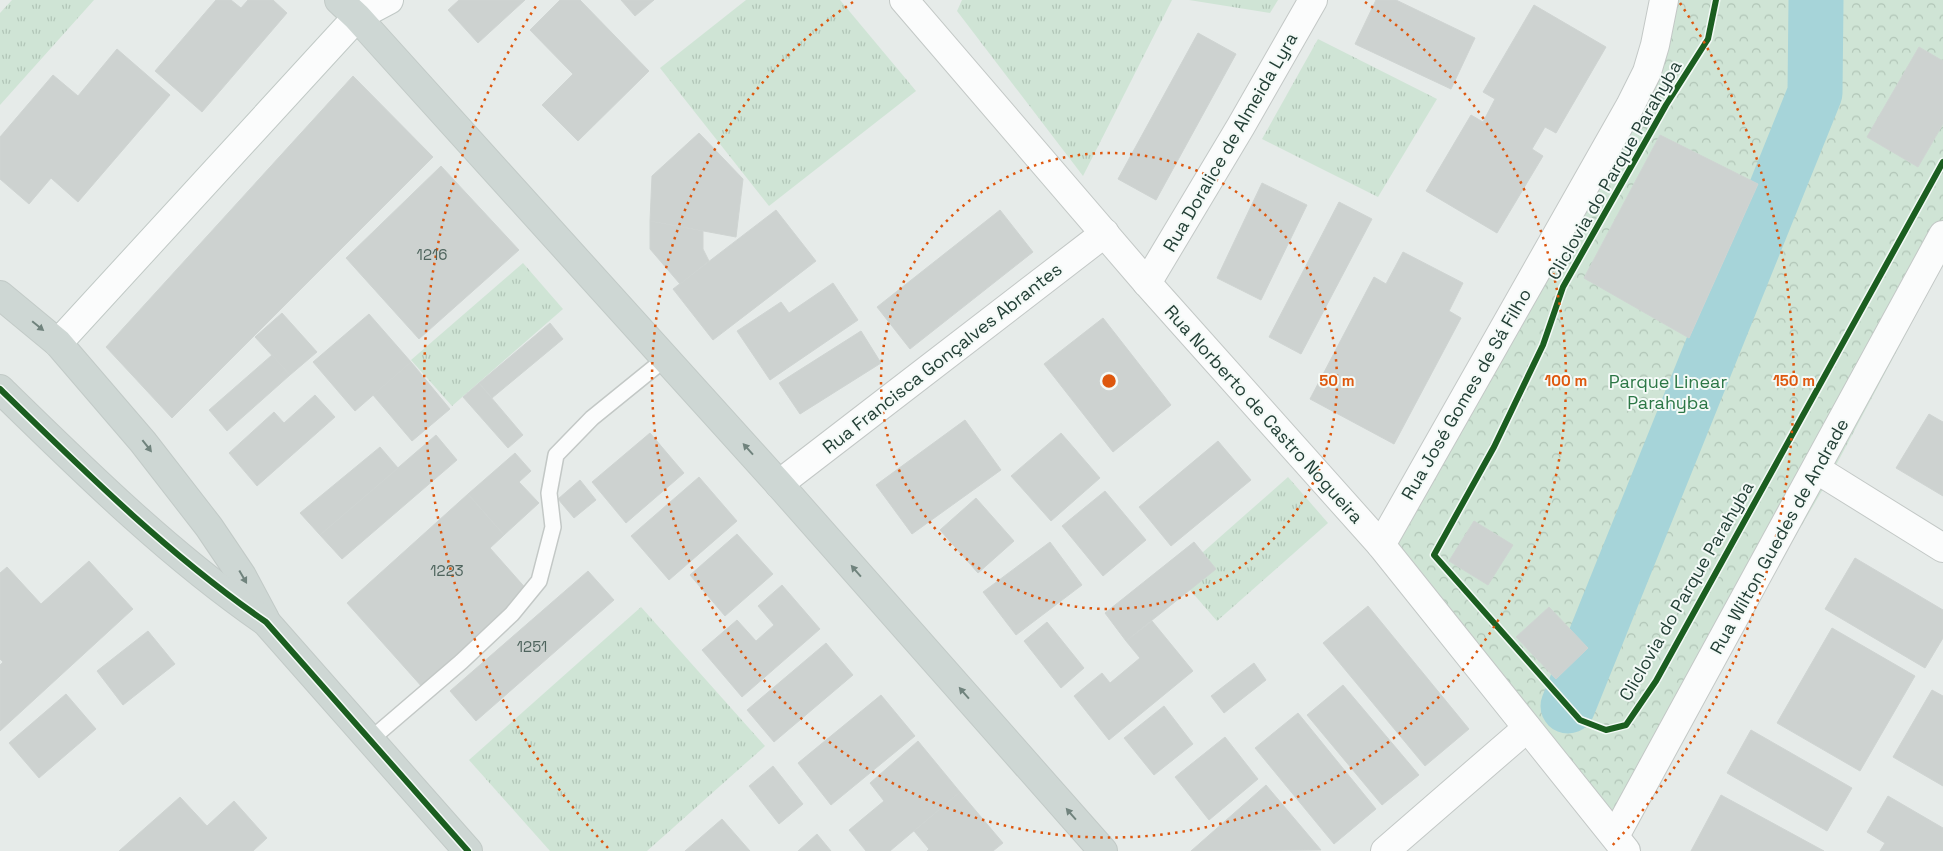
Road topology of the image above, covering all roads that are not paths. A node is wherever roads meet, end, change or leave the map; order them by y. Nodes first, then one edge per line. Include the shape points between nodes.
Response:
1 (390, 0) edge
2 (1313, 0) edge
3 (1664, 0) edge
4 (916, 5) edge
5 (353, 6) edge
6 (1105, 233) junction
7 (1943, 235) edge
8 (1147, 284) junction
9 (0, 296) edge
10 (58, 343) junction
11 (666, 358) junction
12 (1, 392) edge
13 (1816, 469) junction
14 (779, 484) junction
15 (1381, 545) junction
16 (1943, 548) edge
17 (266, 622) junction
18 (1527, 728) junction
19 (370, 740) junction
20 (1620, 843) edge
21 (468, 851) edge
22 (1103, 851) edge
23 (1385, 851) edge

1 - 5 street
2 - 8 street, Rua Doralice de Almeida Lyra
3 - 15 street, Rua José Gomes de Sá Filho via 1647,72 1630,106
4 - 6 street, Rua Norberto de Castro Nogueira
5 - 10 street
5 - 11 main road
6 - 8 street, Rua Norberto de Castro Nogueira
6 - 14 street, Rua Francisca Gonçalves Abrantes
7 - 13 street, Rua Wilton Guedes de Andrade
8 - 15 street, Rua Norberto de Castro Nogueira
9 -> 10 main road
10 -> 17 main road via 143,442 209,527 242,576
14 -> 11 main road
11 - 19 lane via 592,418 556,455 549,493 553,527 539,581 512,614 461,662
12 - 17 main road via 182,560
13 - 16 street
13 - 20 street, Rua Wilton Guedes de Andrade
22 -> 14 main road
15 - 18 street, Rua Norberto de Castro Nogueira
17 - 19 main road
18 - 20 street, Rua Norberto de Castro Nogueira
18 - 23 street
19 - 21 main road

